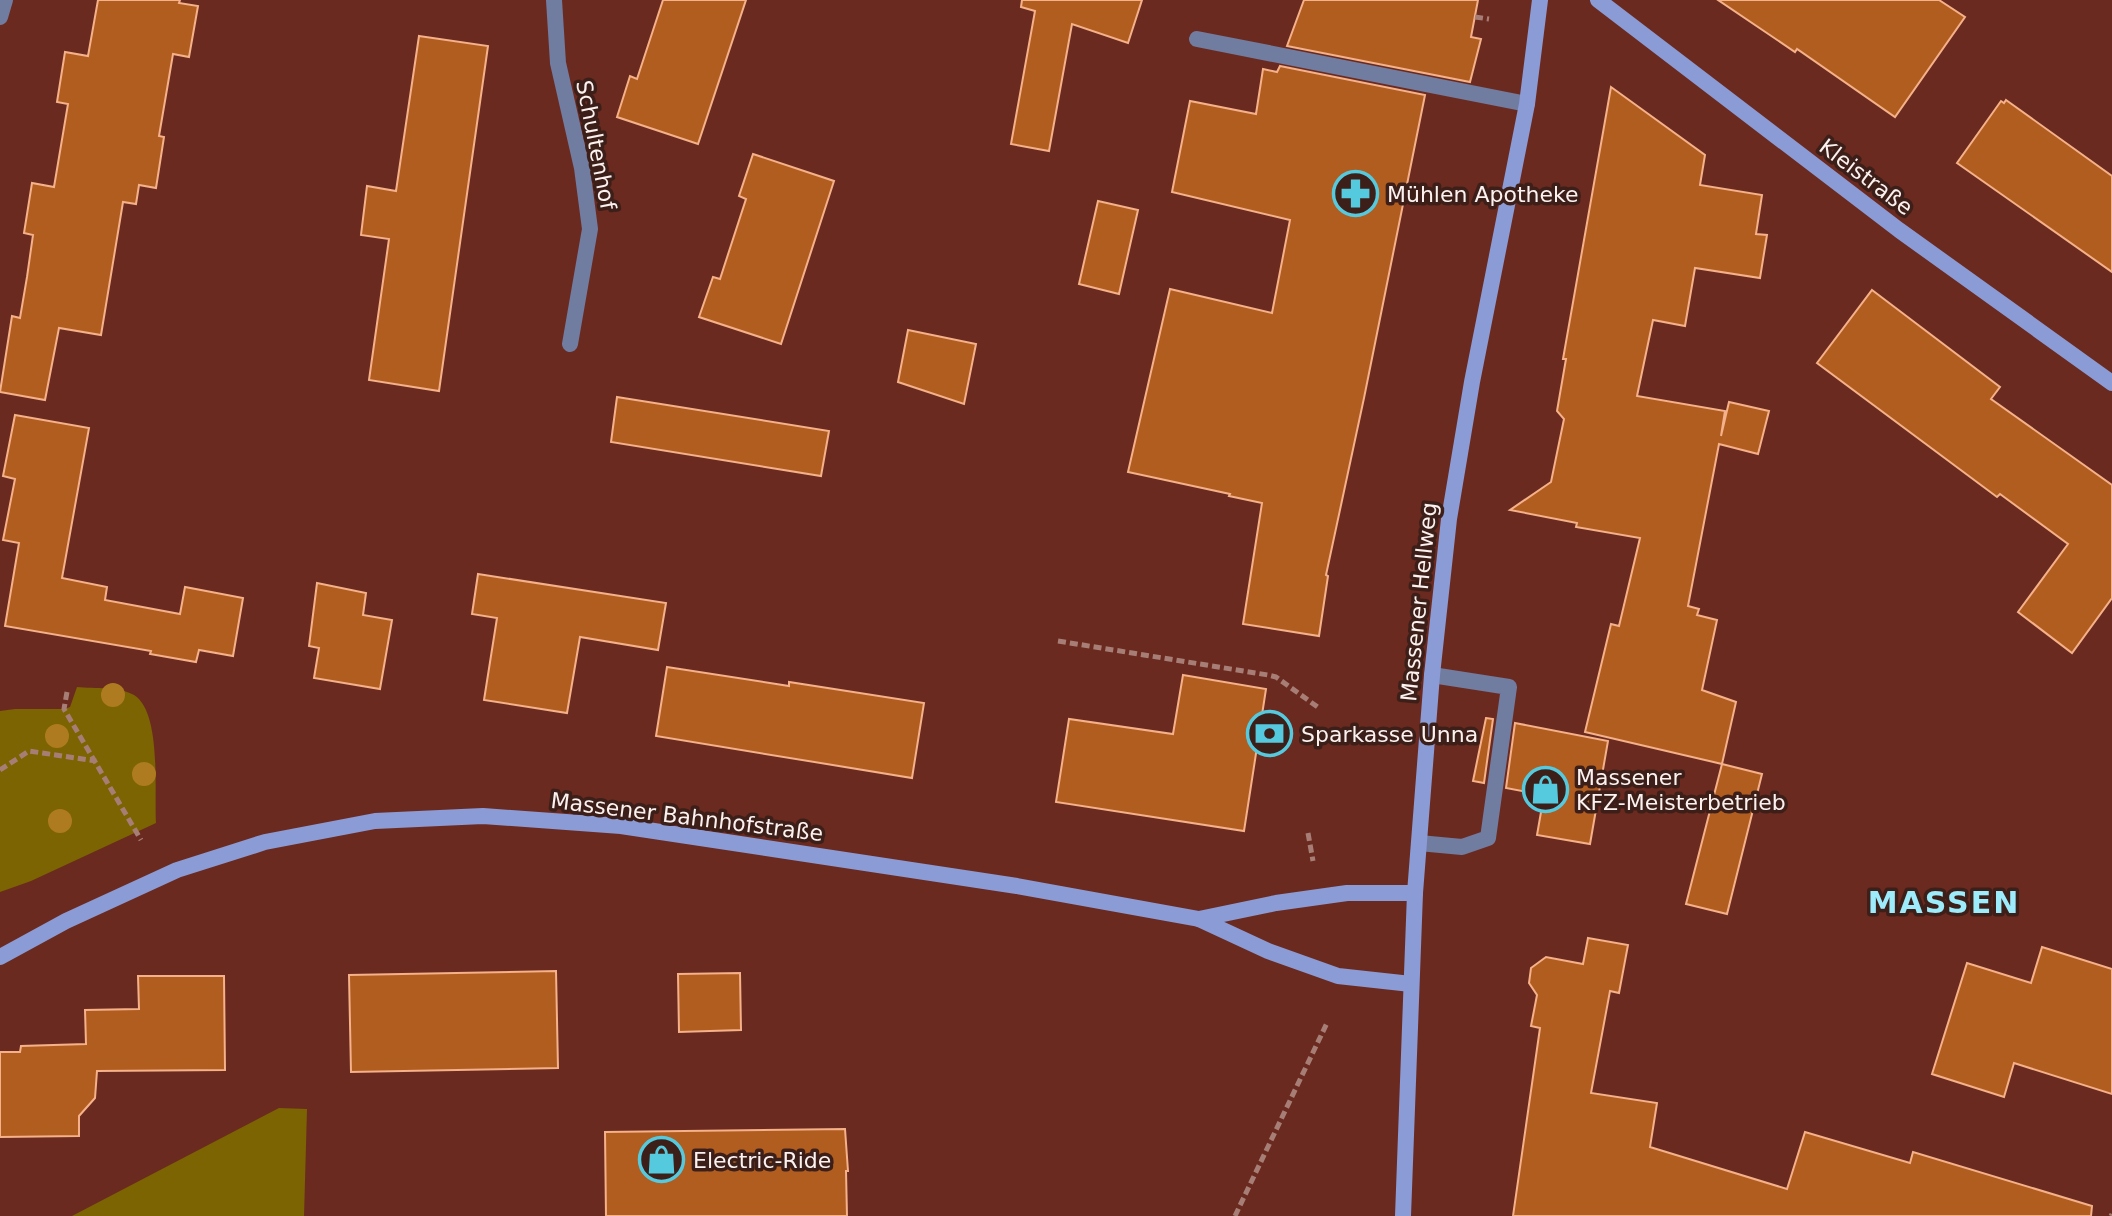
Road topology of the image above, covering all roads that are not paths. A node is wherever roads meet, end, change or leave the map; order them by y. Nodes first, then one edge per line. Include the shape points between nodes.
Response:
1 (5, 0) edge
2 (554, 0) edge
3 (1540, 0) edge
4 (1598, 0) edge
5 (0, 17) edge
6 (1197, 39) dead end
7 (1527, 104) junction
8 (570, 344) dead end
9 (2112, 383) edge
10 (1432, 675) junction
11 (1419, 843) junction
12 (1415, 893) junction
13 (1199, 919) junction
14 (0, 957) edge
15 (1411, 984) junction
16 (1403, 1216) edge

1 - 5 street
2 - 8 street, Schultenhof via 558,63 590,229
3 - 7 main road, Massener Hellweg
4 - 9 main road, Kleistraße via 1899,230
6 - 7 street
7 - 10 main road, Massener Hellweg via 1449,519
10 - 11 main road, Massener Hellweg
10 - 11 street via 1509,687 1488,838 1462,847
11 - 12 main road, Massener Hellweg
12 - 13 main road, Massener Bahnhofstraße via 1347,893
12 - 15 main road, Massener Hellweg
13 - 14 main road, Massener Bahnhofstraße via 621,826 473,816 375,821 265,842 177,870
13 - 15 main road, Massener Bahnhofstraße via 1338,976
15 - 16 main road, Massener Hellweg

